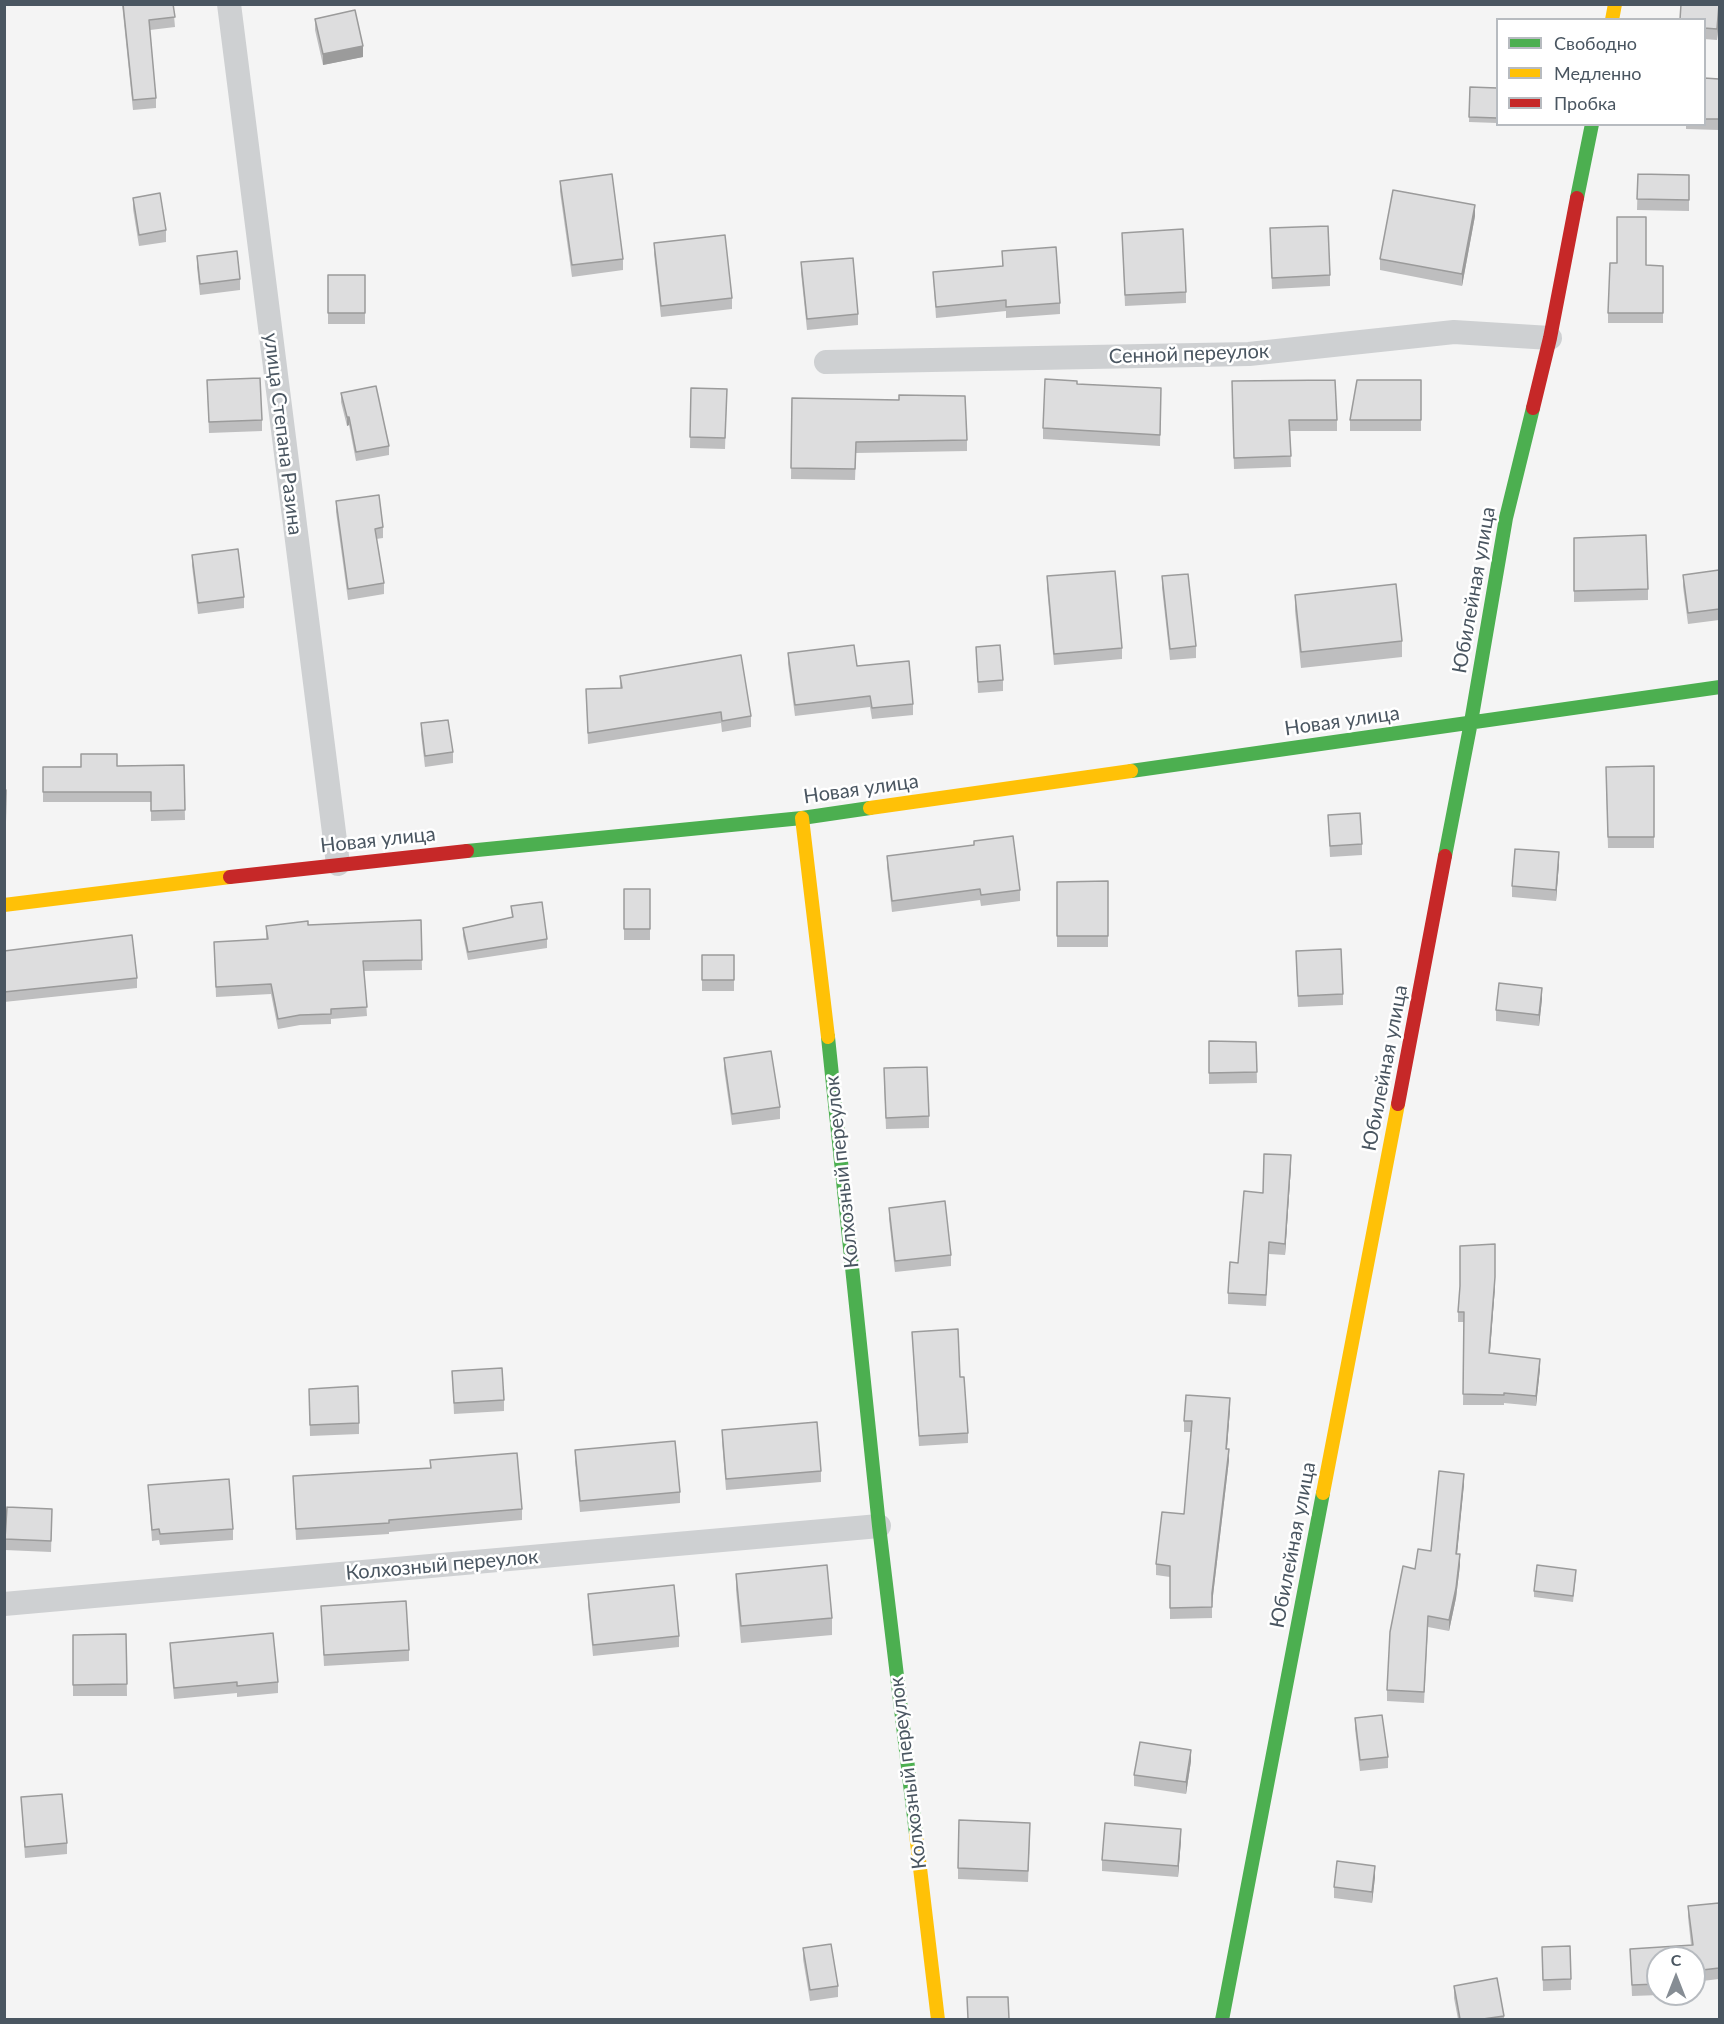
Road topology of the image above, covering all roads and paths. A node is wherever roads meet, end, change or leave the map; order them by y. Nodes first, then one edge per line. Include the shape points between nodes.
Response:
1 (229, 4) edge
2 (1592, 126) edge
3 (1550, 338) junction
4 (826, 362) dead end
5 (1719, 687) edge
6 (1471, 722) junction
7 (802, 818) junction
8 (338, 864) junction
9 (4, 905) edge
10 (879, 1527) junction
11 (4, 1604) edge
12 (938, 2019) edge
13 (1222, 2019) edge

1 - 8 street, улица Степана Разина
2 - 3 street, Юбилейная улица
3 - 4 street, Сенной переулок via 1454,332 1249,354
3 - 6 street, Юбилейная улица via 1506,518
5 - 6 street, Новая улица
6 - 7 street, Новая улица
6 - 13 street, Юбилейная улица
7 - 8 street, Новая улица
7 - 10 street, Колхозный переулок
8 - 9 street, Новая улица
10 - 11 street, Колхозный переулок
10 - 12 street, Колхозный переулок

